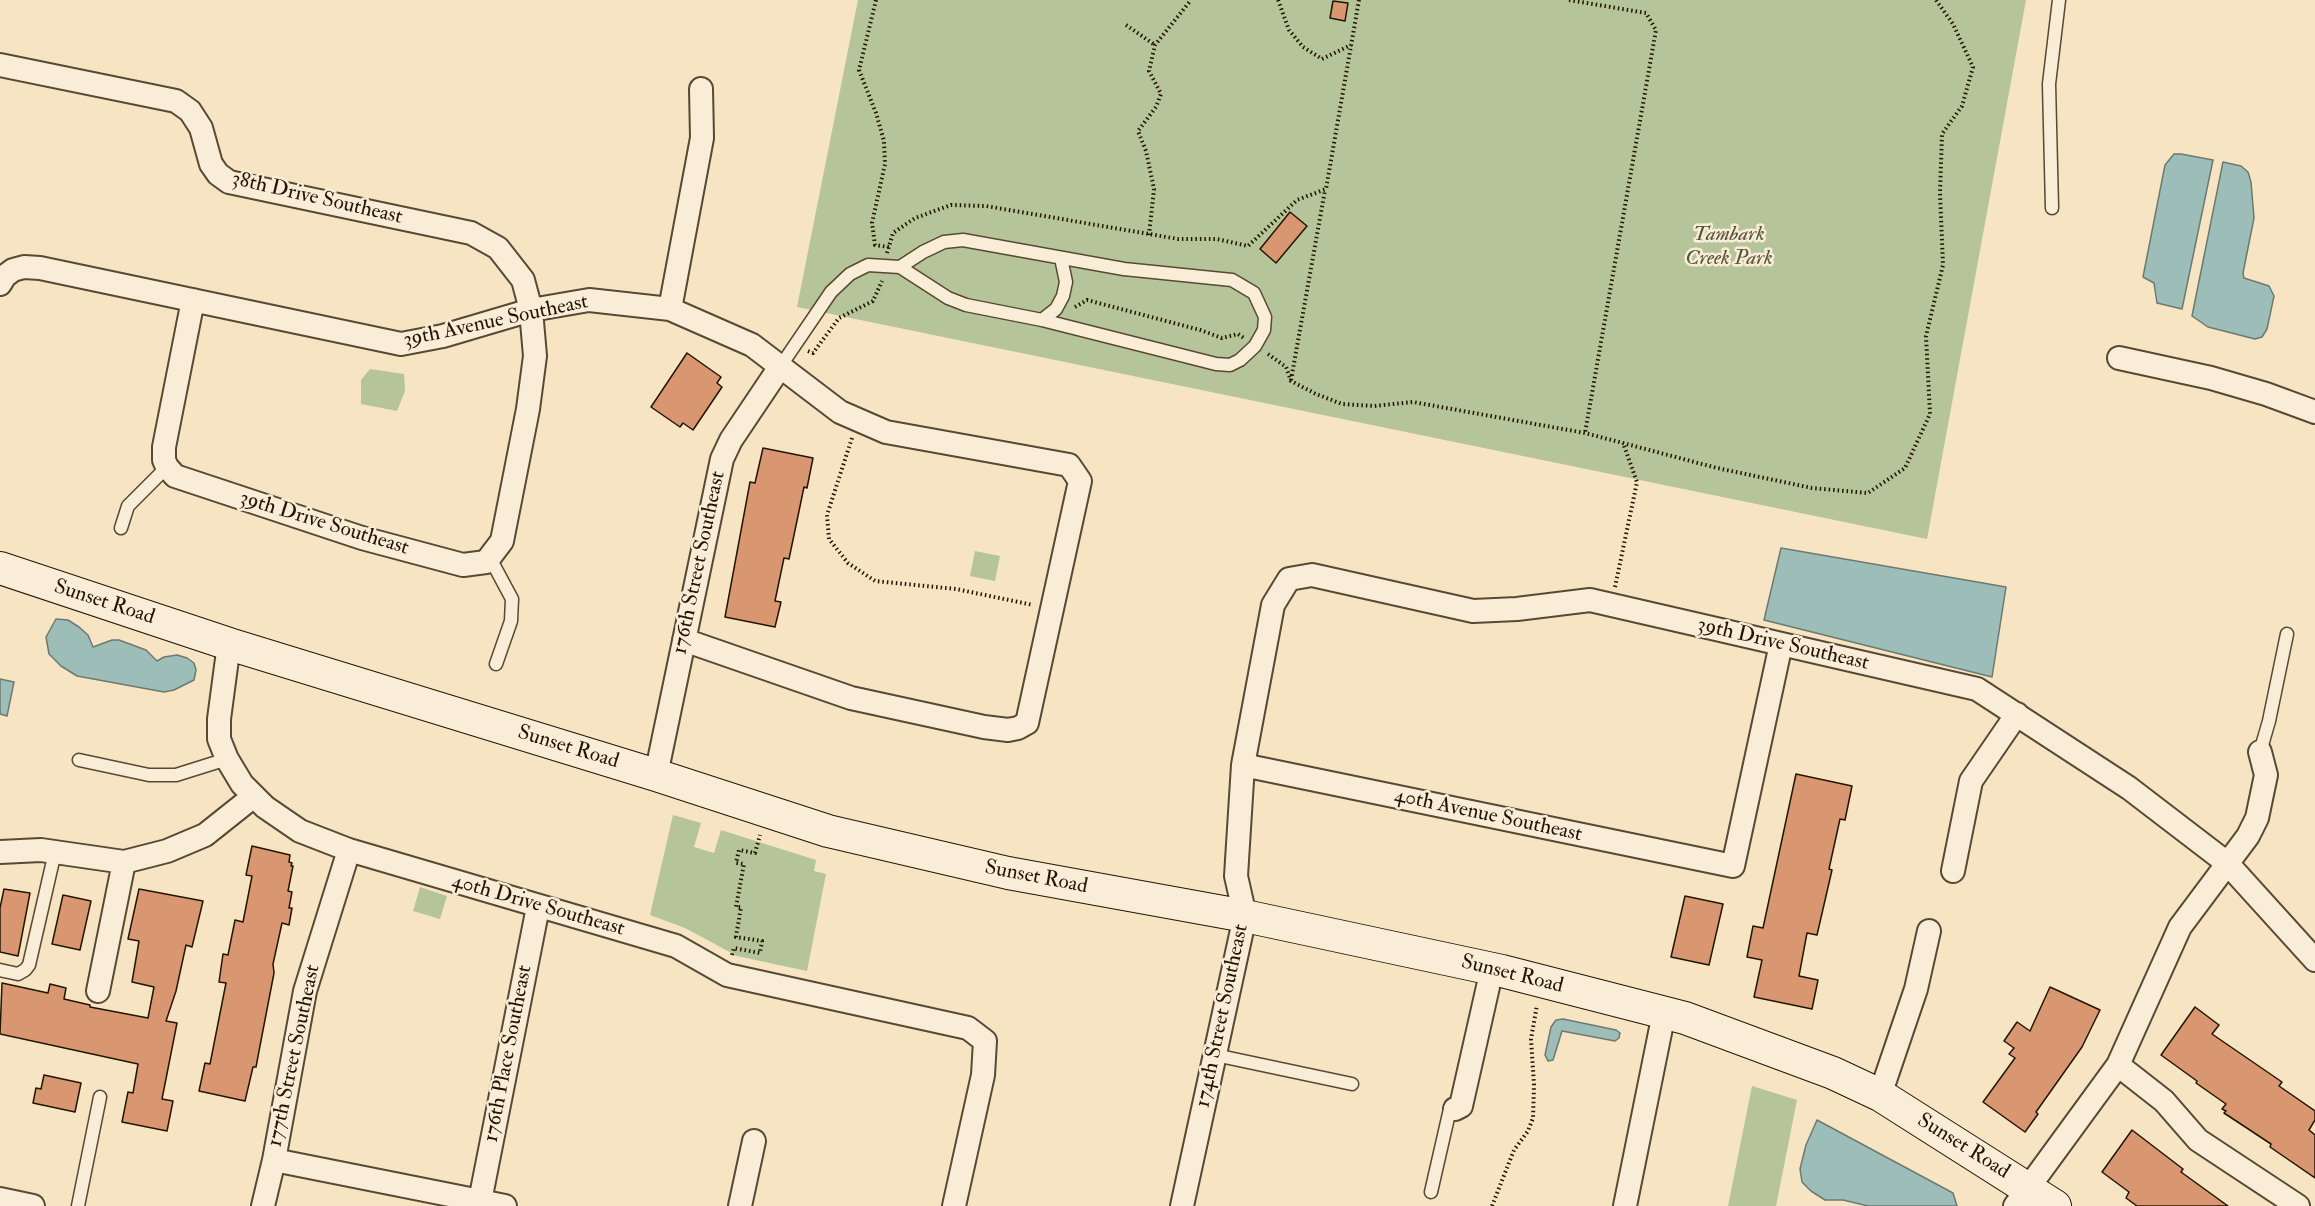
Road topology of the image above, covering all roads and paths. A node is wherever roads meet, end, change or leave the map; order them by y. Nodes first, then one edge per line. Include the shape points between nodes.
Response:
1 (876, 0) edge
2 (1191, 0) edge
3 (1278, 0) edge
4 (1359, 0) edge
5 (1569, 0) edge
6 (1936, 0) edge
7 (2059, 0) edge
8 (1126, 25) dead end
9 (1155, 45) junction
10 (1351, 45) junction
11 (0, 65) edge
12 (701, 89) dead end
13 (1326, 189) junction
14 (2052, 208) dead end
15 (1149, 234) junction
16 (889, 247) junction
17 (1061, 258) junction
18 (885, 265) junction
19 (900, 267) junction
20 (0, 284) edge
21 (193, 300) junction
22 (670, 309) junction
23 (1056, 309) junction
24 (531, 310) junction
25 (1042, 320) junction
26 (794, 346) junction
27 (1255, 346) junction
28 (2119, 358) dead end
29 (780, 367) junction
30 (1291, 381) junction
31 (2315, 412) edge
32 (860, 420) junction
33 (1585, 433) junction
34 (1623, 443) junction
35 (167, 467) junction
36 (121, 528) dead end
37 (488, 560) junction
38 (0, 568) edge
39 (1289, 579) joint
40 (1611, 605) junction
41 (1053, 610) junction
42 (2287, 634) dead end
43 (684, 640) junction
44 (229, 644) junction
45 (1781, 644) junction
46 (495, 664) dead end
47 (2017, 714) junction
48 (2260, 752) joint
49 (227, 759) junction
50 (79, 760) dead end
51 (1243, 765) junction
52 (656, 775) junction
53 (254, 796) junction
54 (767, 811) junction
55 (349, 850) junction
56 (0, 852) edge
57 (55, 852) junction
58 (124, 862) junction
59 (2228, 863) junction
60 (1953, 871) dead end
61 (538, 907) junction
62 (1245, 916) junction
63 (1929, 931) dead end
64 (2315, 960) edge
65 (1492, 969) junction
66 (0, 970) edge
67 (725, 974) junction
68 (1543, 982) junction
69 (98, 990) dead end
70 (1664, 1013) junction
71 (1215, 1055) junction
72 (2118, 1065) junction
73 (1353, 1084) dead end
74 (1880, 1095) junction
75 (100, 1097) dead end
76 (1455, 1109) joint
77 (754, 1141) dead end
78 (274, 1160) junction
79 (1431, 1192) dead end
80 (2021, 1197) edge
81 (0, 1199) edge
82 (480, 1201) junction
83 (33, 1206) edge
84 (78, 1206) edge
85 (263, 1206) edge
86 (505, 1206) edge
87 (740, 1206) edge
88 (954, 1206) edge
89 (1182, 1206) edge
90 (1492, 1206) edge
91 (1625, 1206) edge
92 (2055, 1206) edge
93 (2298, 1206) edge

1 - 16 path via 859,70 884,141 885,164 872,223 875,245
2 - 9 path
3 - 10 path via 1289,30 1303,47 1322,59
4 - 10 path
5 - 33 path via 1646,14 1656,30
6 - 34 path via 1953,24 1973,67 1962,106 1942,134 1942,265 1926,336 1930,414 1905,468 1868,493 1794,484
7 - 14 lane via 2049,84
8 - 9 path
9 - 15 path via 1149,70 1161,93 1156,107 1138,130 1154,189
10 - 13 path
11 - 24 street, 38th Drive Southeast via 176,101 190,111 201,128 211,164 229,182 471,233 498,248 523,280
12 - 22 street via 702,138
13 - 15 path via 1297,200 1248,246 1218,239 1178,240
13 - 30 path
15 - 16 path via 986,206 951,205 915,218 893,233
16 - 18 path
17 - 19 lane via 963,240 944,242
17 - 23 lane via 1066,282
17 - 27 lane via 1232,280 1254,293 1265,317 1264,330
18 - 19 lane
18 - 26 lane via 868,265 850,274 831,292
18 - 26 path via 873,301 839,318 813,353
19 - 25 lane via 966,305
20 - 21 street, 39th Avenue Southeast via 4,276 24,267 40,268
21 - 24 street, 39th Avenue Southeast via 401,344
21 - 35 street via 164,447
22 - 24 street, 39th Avenue Southeast via 590,300
22 - 29 street, 39th Avenue Southeast via 752,345
23 - 25 lane
23 - 27 path via 1070,309 1087,300 1222,338 1238,334
24 - 37 street via 535,356 528,409 502,541
25 - 27 lane via 1216,364 1230,365
26 - 29 lane
27 - 30 path via 1286,367
28 - 31 street via 2255,390
29 - 32 street, 39th Avenue Southeast via 840,412
29 - 43 street, 176th Street Southeast via 722,459
30 - 33 path via 1342,404 1413,402
32 - 41 street, 39th Avenue Southeast via 886,432 1069,465 1080,482
32 - 41 path via 827,515 829,539 848,563 875,580 956,589
33 - 34 path
34 - 40 path via 1637,482
35 - 36 lane via 128,506
35 - 37 street, 39th Drive Southeast via 187,481 362,538 463,565
37 - 46 lane via 512,599 511,621
38 - 44 street, Sunset Road
39 - 40 street, 39th Drive Southeast via 1312,575 1473,610 1590,600
39 - 51 street, 174th Street Southeast via 1273,605
40 - 45 street, 39th Drive Southeast
41 - 43 street, 39th Avenue Southeast via 1027,723 1008,730 851,698
42 - 48 lane
43 - 52 street, 176th Street Southeast
44 - 49 street, 40th Drive Southeast via 219,719 219,739
44 - 52 street, Sunset Road
45 - 47 street, 39th Drive Southeast via 1977,689
45 - 51 street, 40th Avenue Southeast via 1733,866
47 - 59 street, 39th Drive Southeast via 2129,788
47 - 60 street via 1971,781
48 - 59 street via 2266,775 2257,818
49 - 50 lane via 176,775 149,775
49 - 53 street, 40th Drive Southeast
51 - 62 street, 174th Street Southeast via 1236,876
52 - 54 street, Sunset Road
53 - 55 street, 40th Drive Southeast via 300,831
53 - 58 street via 205,835 167,851
54 - 62 street, Sunset Road via 828,831 1008,873
54 - 67 path via 755,853 739,850 736,863 744,864 736,907 741,907 736,937 762,941 760,953 735,948
55 - 61 street, 40th Drive Southeast
55 - 78 street, 177th Street Southeast via 305,992
56 - 57 street
57 - 58 street
57 - 66 lane via 29,965 18,974
58 - 69 street
59 - 64 street
59 - 72 street via 2180,927
61 - 67 street, 40th Drive Southeast via 676,946
61 - 82 street, 176th Place Southeast
62 - 65 street, Sunset Road
62 - 71 street, 174th Street Southeast
63 - 74 street via 1916,989
65 - 68 street, Sunset Road
65 - 76 street via 1461,1106
67 - 88 street, 40th Drive Southeast via 968,1028 985,1041 983,1075
68 - 70 street, Sunset Road
68 - 90 path via 1531,1039 1533,1118 1514,1150
70 - 74 street, Sunset Road via 1833,1073
70 - 91 street
71 - 73 lane
71 - 89 street, 174th Street Southeast
72 - 80 street
72 - 93 street via 2164,1101 2198,1140
74 - 80 street, Sunset Road
75 - 84 lane
76 - 79 lane via 1450,1109
77 - 87 street
78 - 82 street
78 - 85 street, 177th Street Southeast
80 - 92 street, Sunset Road
81 - 83 street
82 - 86 street

